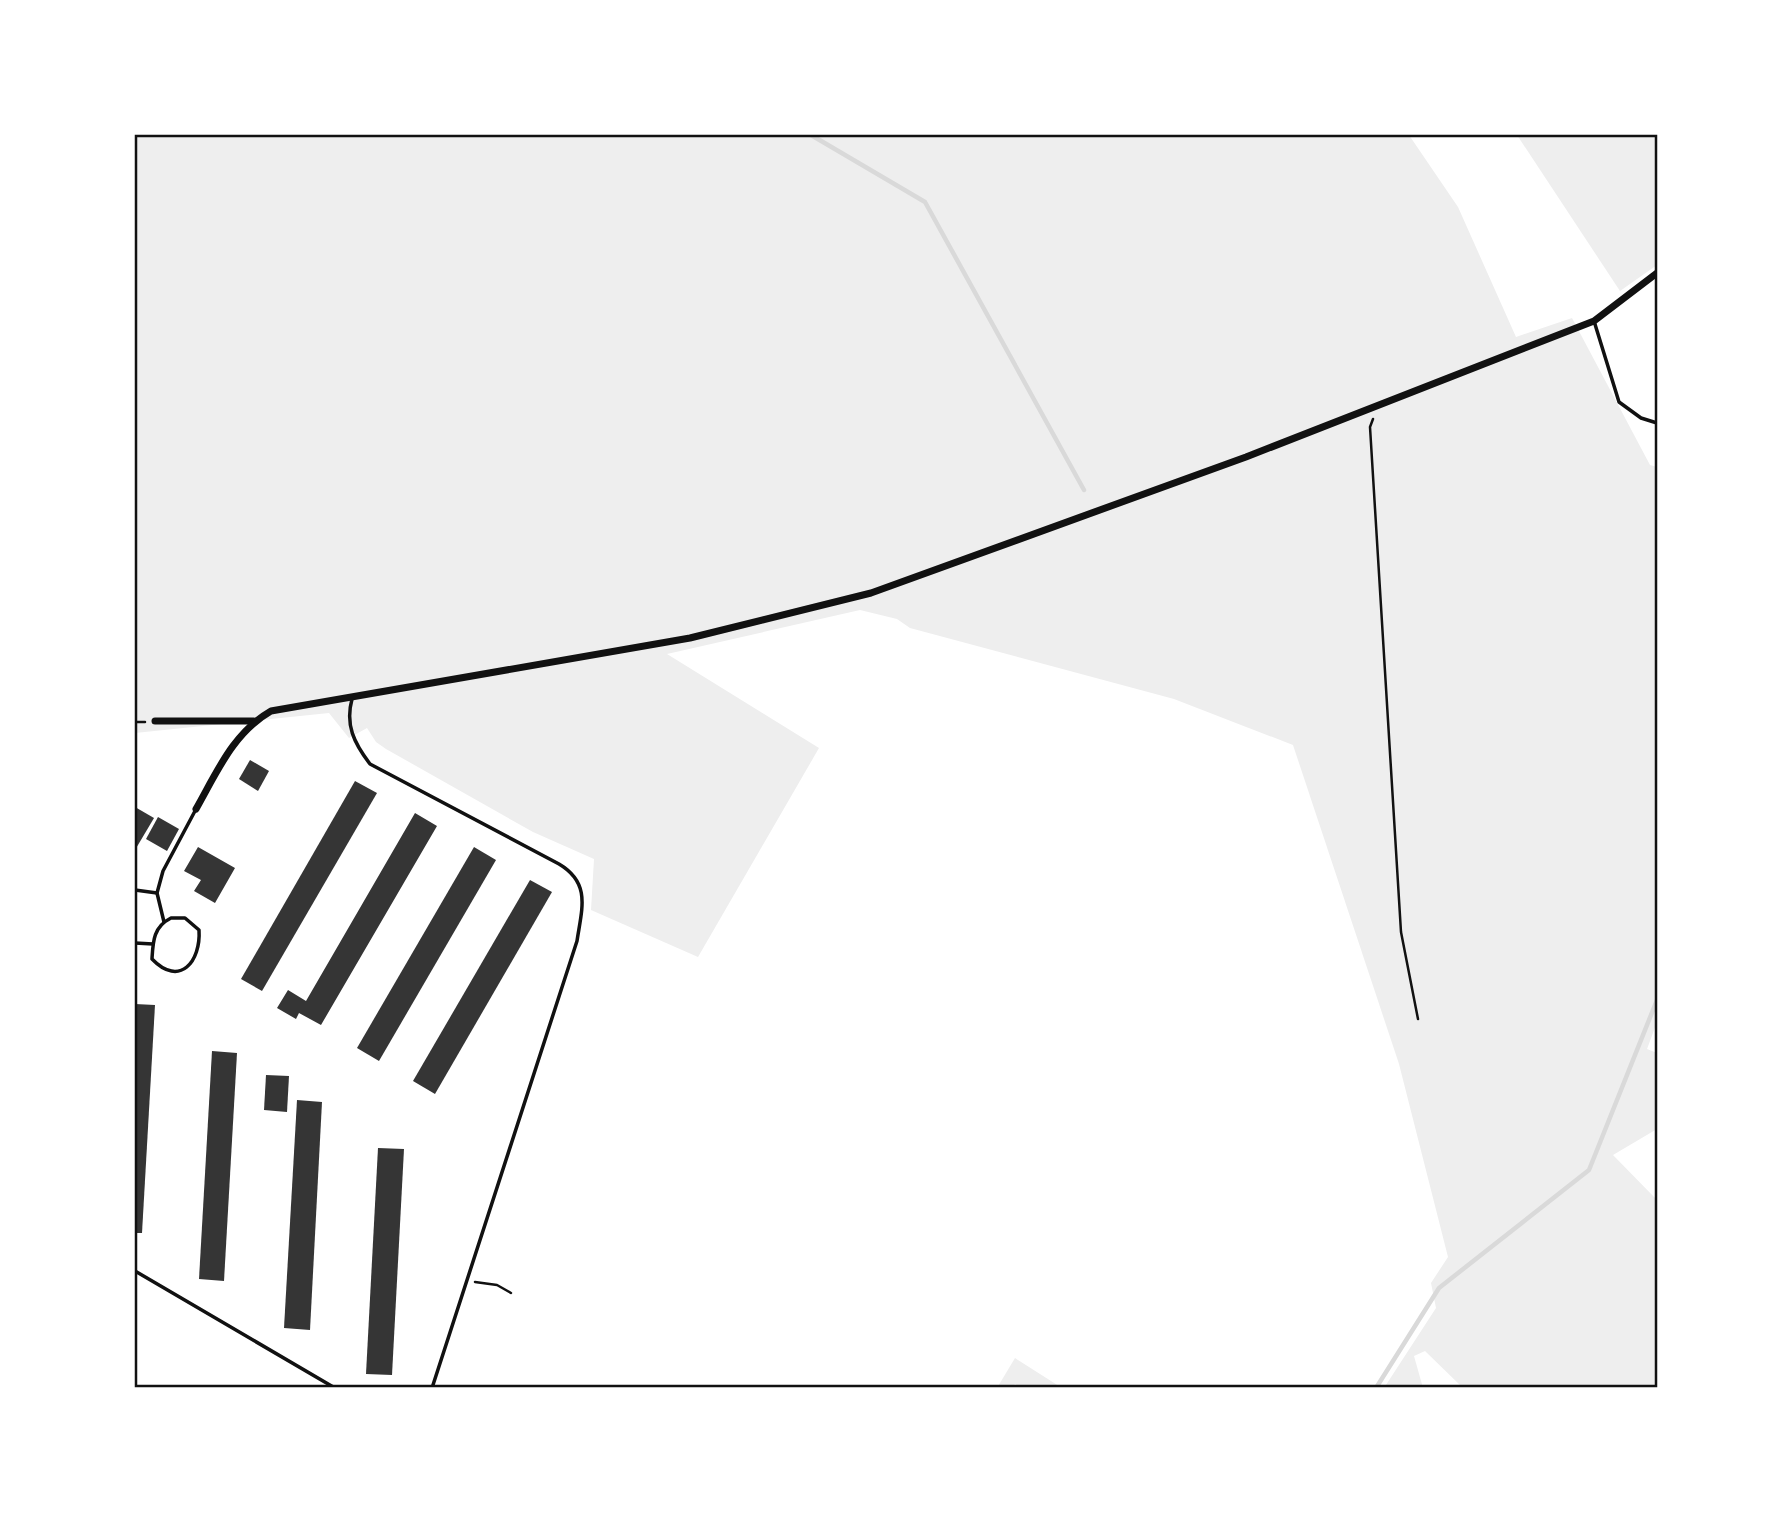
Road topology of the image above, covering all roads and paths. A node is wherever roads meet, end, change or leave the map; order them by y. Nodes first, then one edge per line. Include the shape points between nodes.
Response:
1 (1657, 273) edge
2 (1594, 321) junction
3 (1378, 405) junction
4 (1657, 423) edge
5 (352, 699) junction
6 (155, 721) dead end
7 (254, 721) junction
8 (196, 809) joint
9 (135, 890) edge
10 (158, 893) junction
11 (164, 922) junction
12 (135, 943) edge
13 (153, 944) junction
14 (1418, 1018) dead end
15 (135, 1271) edge
16 (468, 1281) junction
17 (511, 1293) dead end
18 (335, 1388) edge
19 (432, 1388) edge

1 - 2 street
2 - 3 street
2 - 4 lane via 1619,402
3 - 5 street via 871,593 690,638
3 - 14 path via 1370,427 1401,932
5 - 7 street via 271,711
5 - 16 lane via 350,730 370,764 575,873 581,888 576,941
6 - 7 street
7 - 8 street via 238,736
8 - 10 lane via 163,871
9 - 10 lane
10 - 11 lane
11 - 13 lane via 153,936
11 - 13 lane via 185,918 199,930 200,947 194,960 182,970 168,971 152,959
12 - 13 lane
15 - 18 lane
16 - 17 path via 497,1285
16 - 19 lane

